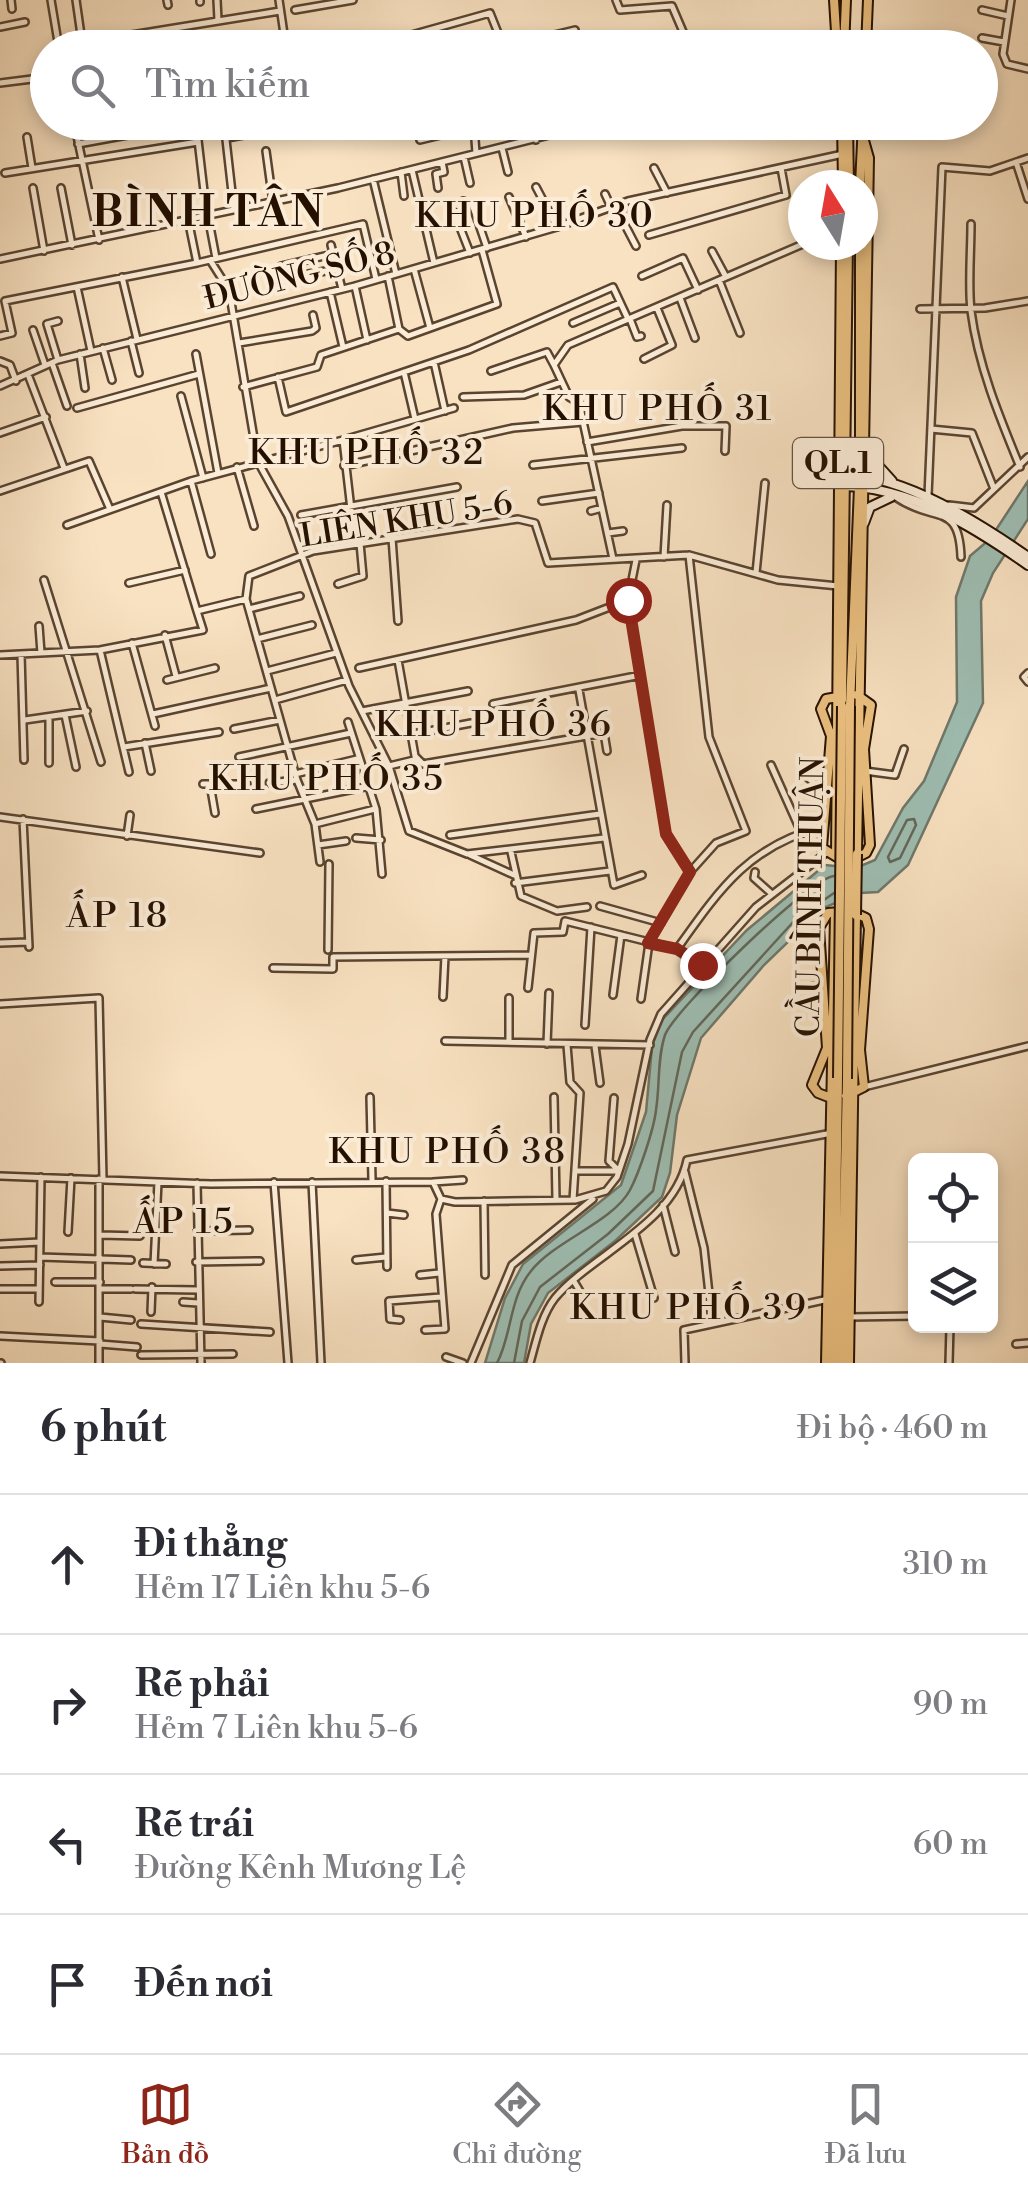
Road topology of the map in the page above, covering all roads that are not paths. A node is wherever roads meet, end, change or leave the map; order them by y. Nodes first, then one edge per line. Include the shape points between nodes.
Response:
1 (11, 0) edge
2 (51, 0) edge
3 (76, 0) edge
4 (217, 0) edge
5 (279, 0) edge
6 (353, 0) edge
7 (616, 0) edge
8 (834, 0) edge
9 (846, 0) edge
10 (1011, 0) edge
11 (869, 2) edge
12 (12, 8) dead end
13 (295, 10) dead end
14 (982, 10) dead end
15 (280, 11) junction
16 (1008, 16) junction
17 (218, 20) junction
18 (24, 22) dead end
19 (0, 27) edge
20 (56, 30) edge
21 (80, 30) edge
22 (159, 30) edge
23 (283, 30) edge
24 (428, 30) edge
25 (497, 30) edge
26 (682, 30) edge
27 (839, 30) edge
28 (841, 30) edge
29 (867, 30) edge
30 (998, 41) edge
31 (1005, 42) junction
32 (1028, 69) edge
33 (30, 79) edge
34 (0, 83) edge
35 (27, 137) dead end
36 (77, 140) edge
37 (101, 140) edge
38 (226, 140) edge
39 (475, 140) edge
40 (536, 140) edge
41 (846, 140) edge
42 (863, 140) edge
43 (864, 140) edge
44 (198, 142) joint
45 (78, 144) junction
46 (502, 148) junction
47 (266, 151) dead end
48 (846, 153) junction
49 (476, 154) junction
50 (464, 157) junction
51 (1028, 158) edge
52 (82, 162) junction
53 (442, 162) junction
54 (1016, 162) junction
55 (32, 168) junction
56 (654, 168) dead end
57 (781, 168) junction
58 (412, 170) junction
59 (846, 170) edge
60 (861, 170) edge
61 (5, 172) dead end
62 (401, 172) junction
63 (508, 172) dead end
64 (373, 180) junction
65 (470, 183) dead end
66 (536, 187) dead end
67 (33, 188) dead end
68 (61, 188) dead end
69 (438, 188) dead end
70 (605, 194) dead end
71 (668, 194) junction
72 (404, 196) dead end
73 (509, 197) dead end
74 (1028, 199) edge
75 (462, 200) dead end
76 (273, 202) junction
77 (622, 203) junction
78 (612, 207) junction
79 (234, 210) junction
80 (454, 212) dead end
81 (208, 216) junction
82 (188, 219) junction
83 (971, 224) dead end
84 (557, 227) junction
85 (526, 236) junction
86 (649, 236) dead end
87 (99, 240) junction
88 (72, 245) junction
89 (331, 245) dead end
90 (636, 246) dead end
91 (484, 249) junction
92 (44, 250) junction
93 (788, 250) edge
94 (712, 251) dead end
95 (470, 253) junction
96 (333, 254) junction
97 (0, 258) edge
98 (213, 260) junction
99 (845, 260) edge
100 (845, 260) edge
101 (861, 260) edge
102 (434, 263) junction
103 (198, 264) junction
104 (280, 266) dead end
105 (337, 269) junction
106 (414, 269) junction
107 (392, 275) junction
108 (303, 276) dead end
109 (642, 276) dead end
110 (122, 278) junction
111 (376, 279) junction
112 (722, 279) junction
113 (355, 286) junction
114 (77, 287) junction
115 (342, 289) junction
116 (698, 290) junction
117 (330, 292) junction
118 (680, 298) junction
119 (1028, 301) edge
120 (620, 302) junction
121 (657, 308) junction
122 (920, 309) dead end
123 (971, 309) junction
124 (936, 310) junction
125 (235, 315) junction
126 (313, 315) dead end
127 (629, 319) junction
128 (58, 321) dead end
129 (573, 322) dead end
130 (399, 328) junction
131 (430, 328) junction
132 (33, 330) dead end
133 (740, 333) dead end
134 (864, 335) junction
135 (0, 336) edge
136 (641, 336) dead end
137 (695, 338) dead end
138 (134, 340) junction
139 (366, 340) junction
140 (238, 343) junction
141 (103, 348) junction
142 (344, 348) junction
143 (91, 351) junction
144 (80, 354) junction
145 (196, 354) dead end
146 (644, 359) dead end
147 (0, 361) edge
148 (434, 362) junction
149 (52, 363) junction
150 (554, 365) junction
151 (491, 371) dead end
152 (404, 372) junction
153 (139, 373) dead end
154 (199, 374) junction
155 (84, 376) junction
156 (28, 377) junction
157 (75, 378) dead end
158 (278, 378) junction
159 (112, 380) dead end
160 (16, 381) junction
161 (561, 382) junction
162 (0, 386) edge
163 (242, 387) junction
164 (85, 388) dead end
165 (181, 396) dead end
166 (463, 397) dead end
167 (66, 406) dead end
168 (922, 406) dead end
169 (77, 408) dead end
170 (454, 408) dead end
171 (932, 408) junction
172 (445, 411) junction
173 (46, 417) junction
174 (415, 420) junction
175 (584, 422) junction
176 (931, 429) junction
177 (0, 433) edge
178 (342, 440) junction
179 (588, 442) junction
180 (867, 445) junction
181 (682, 448) dead end
182 (725, 451) dead end
183 (590, 458) junction
184 (1028, 458) edge
185 (258, 462) junction
186 (533, 465) dead end
187 (344, 466) junction
188 (237, 467) junction
189 (1020, 467) junction
190 (64, 468) junction
191 (218, 473) junction
192 (844, 474) junction
193 (862, 475) junction
194 (202, 478) junction
195 (191, 481) junction
196 (765, 483) dead end
197 (844, 486) junction
198 (457, 487) dead end
199 (862, 487) junction
200 (0, 490) edge
201 (993, 490) junction
202 (161, 492) junction
203 (599, 493) junction
204 (902, 493) junction
205 (928, 496) junction
206 (542, 502) dead end
207 (350, 506) junction
208 (667, 506) dead end
209 (109, 507) junction
210 (602, 508) junction
211 (591, 511) dead end
212 (301, 515) dead end
213 (67, 524) dead end
214 (254, 526) dead end
215 (861, 527) junction
216 (623, 531) dead end
217 (608, 533) junction
218 (392, 538) junction
219 (357, 544) junction
220 (211, 554) dead end
221 (302, 555) junction
222 (689, 555) junction
223 (961, 557) dead end
224 (1028, 557) edge
225 (664, 558) junction
226 (613, 559) junction
227 (636, 560) junction
228 (1028, 568) edge
229 (184, 570) junction
230 (756, 573) junction
231 (44, 580) dead end
232 (129, 583) dead end
233 (338, 584) dead end
234 (841, 586) junction
235 (300, 596) dead end
236 (246, 599) junction
237 (628, 600) junction
238 (249, 609) junction
239 (197, 611) junction
240 (398, 621) dead end
241 (312, 625) dead end
242 (39, 626) dead end
243 (165, 635) junction
244 (258, 639) junction
245 (132, 643) junction
246 (100, 650) junction
247 (70, 652) junction
248 (336, 653) junction
249 (20, 654) junction
250 (41, 654) junction
251 (0, 655) edge
252 (398, 660) junction
253 (215, 668) dead end
254 (359, 668) dead end
255 (266, 671) junction
256 (1028, 673) edge
257 (641, 675) junction
258 (176, 677) junction
259 (166, 680) dead end
260 (347, 680) junction
261 (1028, 682) edge
262 (271, 688) junction
263 (579, 690) junction
264 (468, 691) dead end
265 (858, 695) junction
266 (837, 697) junction
267 (275, 700) junction
268 (408, 702) junction
269 (492, 704) dead end
270 (846, 706) junction
271 (86, 711) junction
272 (362, 711) junction
273 (152, 714) junction
274 (66, 715) junction
275 (49, 718) junction
276 (24, 720) junction
277 (280, 720) junction
278 (348, 722) dead end
279 (471, 723) dead end
280 (155, 726) dead end
281 (234, 729) dead end
282 (219, 732) dead end
283 (351, 733) junction
284 (413, 734) junction
285 (586, 735) junction
286 (146, 743) junction
287 (124, 747) junction
288 (288, 748) junction
289 (904, 748) dead end
290 (607, 750) dead end
291 (238, 757) dead end
292 (358, 759) junction
293 (24, 760) dead end
294 (421, 761) junction
295 (101, 762) dead end
296 (49, 763) dead end
297 (389, 766) junction
298 (771, 766) dead end
299 (76, 767) dead end
300 (151, 771) dead end
301 (865, 771) junction
302 (129, 772) dead end
303 (296, 777) junction
304 (808, 777) dead end
305 (269, 783) dead end
306 (247, 784) dead end
307 (369, 786) junction
308 (826, 793) junction
309 (307, 802) junction
310 (376, 809) junction
311 (256, 810) dead end
312 (215, 813) dead end
313 (130, 814) dead end
314 (600, 814) junction
315 (0, 817) edge
316 (24, 819) junction
317 (315, 824) junction
318 (822, 827) junction
319 (802, 832) junction
320 (450, 835) dead end
321 (127, 836) junction
322 (356, 838) dead end
323 (604, 838) junction
324 (381, 840) junction
325 (346, 841) dead end
326 (318, 844) junction
327 (511, 852) junction
328 (260, 853) dead end
329 (467, 854) junction
330 (826, 854) junction
331 (320, 862) dead end
332 (329, 864) dead end
333 (610, 870) junction
334 (690, 872) junction
335 (755, 872) dead end
336 (382, 874) dead end
337 (642, 875) dead end
338 (514, 879) junction
339 (772, 894) junction
340 (587, 906) dead end
341 (600, 906) dead end
342 (558, 911) junction
343 (565, 921) junction
344 (661, 923) junction
345 (591, 927) junction
346 (621, 935) junction
347 (0, 943) edge
348 (648, 943) junction
349 (677, 949) junction
350 (328, 950) dead end
351 (445, 956) junction
352 (530, 956) junction
353 (702, 965) junction
354 (273, 968) dead end
355 (823, 985) junction
356 (528, 988) dead end
357 (797, 989) dead end
358 (550, 994) dead end
359 (614, 996) dead end
360 (442, 997) dead end
361 (509, 998) dead end
362 (641, 1000) dead end
363 (0, 1004) edge
364 (585, 1025) dead end
365 (444, 1041) dead end
366 (509, 1042) junction
367 (547, 1044) junction
368 (650, 1044) junction
369 (567, 1045) junction
370 (595, 1046) junction
371 (1028, 1046) edge
372 (842, 1078) junction
373 (600, 1083) dead end
374 (864, 1087) junction
375 (849, 1096) junction
376 (554, 1097) dead end
377 (370, 1098) dead end
378 (614, 1098) dead end
379 (832, 1098) junction
380 (834, 1133) junction
381 (575, 1171) junction
382 (618, 1171) junction
383 (685, 1172) junction
384 (0, 1176) edge
385 (41, 1177) junction
386 (71, 1178) junction
387 (101, 1179) junction
388 (372, 1180) junction
389 (386, 1180) junction
390 (463, 1180) dead end
391 (158, 1182) junction
392 (274, 1182) junction
393 (312, 1182) junction
394 (433, 1182) junction
395 (197, 1184) junction
396 (593, 1198) junction
397 (441, 1199) junction
398 (556, 1199) junction
399 (573, 1200) junction
400 (484, 1202) junction
401 (662, 1204) junction
402 (386, 1213) junction
403 (404, 1215) dead end
404 (249, 1230) dead end
405 (68, 1232) dead end
406 (196, 1232) junction
407 (634, 1234) junction
408 (100, 1235) junction
409 (140, 1236) dead end
410 (40, 1242) junction
411 (0, 1244) edge
412 (675, 1252) dead end
413 (40, 1257) junction
414 (100, 1257) junction
415 (386, 1257) junction
416 (131, 1260) dead end
417 (356, 1260) dead end
418 (260, 1261) dead end
419 (196, 1262) junction
420 (143, 1263) dead end
421 (154, 1264) junction
422 (166, 1264) dead end
423 (40, 1265) junction
424 (0, 1266) edge
425 (387, 1267) dead end
426 (439, 1273) junction
427 (420, 1275) dead end
428 (485, 1275) dead end
429 (55, 1282) dead end
430 (575, 1283) junction
431 (100, 1286) junction
432 (0, 1288) edge
433 (152, 1288) junction
434 (40, 1289) junction
435 (198, 1290) junction
436 (442, 1297) junction
437 (584, 1298) dead end
438 (654, 1298) dead end
439 (831, 1300) junction
440 (39, 1302) dead end
441 (183, 1302) dead end
442 (198, 1303) junction
443 (151, 1312) dead end
444 (100, 1316) junction
445 (908, 1316) edge
446 (849, 1317) junction
447 (131, 1320) dead end
448 (400, 1320) dead end
449 (712, 1320) junction
450 (141, 1324) dead end
451 (200, 1326) junction
452 (425, 1330) dead end
453 (270, 1332) dead end
454 (950, 1333) edge
455 (0, 1336) edge
456 (100, 1342) junction
457 (1016, 1344) dead end
458 (1028, 1344) edge
459 (137, 1347) dead end
460 (232, 1354) dead end
461 (141, 1356) dead end
462 (446, 1357) dead end
463 (201, 1360) edge
464 (99, 1363) edge
465 (288, 1363) edge
466 (321, 1363) edge
467 (462, 1363) edge
468 (470, 1363) edge
469 (530, 1363) edge
470 (685, 1363) edge
471 (834, 1363) edge
472 (849, 1363) edge
473 (949, 1363) edge

1 - 12 street
2 - 20 street
3 - 21 street
4 - 17 street
5 - 15 street
6 - 13 street
7 - 26 street via 620,10 672,6
8 - 27 highway
9 - 28 highway
10 - 16 street
11 - 29 highway
14 - 16 street
15 - 17 street
15 - 23 street
16 - 31 street
17 - 22 street
18 - 19 street
24 - 25 street via 490,12
30 - 31 street
31 - 32 street via 1008,64
33 - 34 street
35 - 55 street
36 - 45 street
37 - 45 street
38 - 79 street
39 - 49 street
40 - 46 street
41 - 48 highway
42 - 60 highway, QL.1
43 - 134 highway, QL.1 via 869,158
44 - 52 street
44 - 81 street
45 - 52 street
46 - 49 street
46 - 63 street
47 - 76 street
48 - 57 street, ĐƯỜNG SỐ 8
48 - 59 highway
49 - 50 street
50 - 53 street
50 - 65 street
51 - 54 street
52 - 55 street
52 - 87 street
53 - 58 street
53 - 69 street
54 - 74 street
54 - 124 street via 990,171 942,167
55 - 61 street
56 - 71 street
57 - 71 street, ĐƯỜNG SỐ 8
57 - 86 street via 786,195
58 - 62 street
58 - 102 street
62 - 64 street
62 - 72 street
64 - 76 street
64 - 107 street
66 - 84 street
67 - 92 street
68 - 88 street
70 - 78 street
71 - 77 street, ĐƯỜNG SỐ 8
73 - 85 street
75 - 91 street via 472,204
76 - 79 street
77 - 78 street, ĐƯỜNG SỐ 8
77 - 90 street
78 - 84 street, ĐƯỜNG SỐ 8
79 - 81 street
80 - 95 street
81 - 82 street
81 - 98 street
82 - 87 street
82 - 103 street
83 - 123 street
84 - 85 street, ĐƯỜNG SỐ 8
85 - 91 street, ĐƯỜNG SỐ 8
87 - 88 street
88 - 92 street
89 - 96 street
91 - 95 street, ĐƯỜNG SỐ 8
91 - 131 street via 497,304
92 - 97 street
93 - 112 street
94 - 112 street
95 - 102 street, ĐƯỜNG SỐ 8
96 - 104 street
96 - 105 street
98 - 103 street
98 - 111 street via 363,224
98 - 125 street
99 - 192 highway, QL.1
100 - 234 highway, QL.1
101 - 134 highway, QL.1
102 - 106 street, ĐƯỜNG SỐ 8
103 - 110 street
105 - 108 street
105 - 115 street
106 - 107 street, ĐƯỜNG SỐ 8
106 - 131 street
107 - 111 street, ĐƯỜNG SỐ 8
107 - 130 street
109 - 116 street via 683,258
110 - 114 street
110 - 138 street
111 - 113 street, ĐƯỜNG SỐ 8
112 - 116 street
112 - 133 street
113 - 115 street, ĐƯỜNG SỐ 8
113 - 139 street
114 - 135 street via 5,301 12,333
114 - 143 street
115 - 117 street, ĐƯỜNG SỐ 8
116 - 118 street
117 - 125 street, ĐƯỜNG SỐ 8
117 - 142 street
118 - 121 street
118 - 137 street
119 - 123 street
120 - 127 street
120 - 129 street
120 - 148 street via 613,288
121 - 127 street
121 - 146 street via 672,345
122 - 124 street
123 - 124 street
123 - 189 street via 986,385
124 - 171 street
125 - 138 street, ĐƯỜNG SỐ 8
125 - 140 street
126 - 140 street via 312,331
127 - 136 street
127 - 150 street via 568,346
128 - 149 street via 47,324
130 - 131 street via 408,336
130 - 139 street
132 - 149 street
134 - 180 highway, QL.1
134 - 193 highway, QL.1
138 - 141 street, ĐƯỜNG SỐ 8
138 - 153 street
139 - 142 street
140 - 163 street
141 - 143 street, ĐƯỜNG SỐ 8
141 - 159 street
142 - 158 street via 321,356 317,367
143 - 144 street, ĐƯỜNG SỐ 8
144 - 149 street, ĐƯỜNG SỐ 8
144 - 155 street
145 - 154 street
147 - 160 street via 10,365
148 - 152 street
148 - 172 street
149 - 156 street, ĐƯỜNG SỐ 8
149 - 167 street
150 - 151 street via 547,352
150 - 161 street
152 - 158 street via 286,412
152 - 174 street
154 - 169 street
154 - 191 street
155 - 157 street
155 - 164 street
156 - 160 street, ĐƯỜNG SỐ 8
156 - 173 street
158 - 163 street
160 - 162 street, ĐƯỜNG SỐ 8
161 - 166 street via 524,394
161 - 175 street
163 - 185 street
165 - 194 street
168 - 171 street
170 - 172 street
171 - 176 street
172 - 174 street
173 - 177 street
173 - 190 street
174 - 178 street
175 - 179 street
175 - 187 street via 513,428
176 - 201 street via 972,433
176 - 205 street
178 - 185 street
178 - 187 street
179 - 182 street via 703,424 726,426
179 - 183 street
180 - 193 highway, QL.1
180 - 204 main road
181 - 183 street
183 - 186 street
183 - 203 street
184 - 189 street
185 - 188 street
185 - 221 street
187 - 207 street
188 - 191 street
188 - 214 street
189 - 201 street
190 - 200 street
190 - 209 street via 89,461
191 - 194 street
192 - 193 main road
192 - 197 highway, QL.1
193 - 199 highway, QL.1
193 - 204 main road
194 - 195 street
195 - 202 street
195 - 220 street
196 - 230 street
197 - 199 main road
197 - 234 highway, QL.1
198 - 207 street
199 - 204 main road
199 - 215 highway, QL.1
201 - 205 street via 962,510
202 - 209 street
202 - 229 street
203 - 206 street
203 - 210 street
204 - 205 street
204 - 215 main road via 870,507
204 - 223 street via 953,523 963,538
204 - 224 main road via 972,519
204 - 228 main road via 968,524
207 - 212 street
207 - 219 street
208 - 225 street
209 - 213 street
210 - 211 street
210 - 217 street
215 - 265 highway, QL.1
215 - 270 highway, QL.1
216 - 217 street
217 - 226 street
218 - 219 street, LIÊN KHU 5-6
218 - 226 street, LIÊN KHU 5-6 via 528,520 535,523 548,563
218 - 240 street
219 - 221 street, LIÊN KHU 5-6
219 - 233 street via 364,576
221 - 236 street, LIÊN KHU 5-6 via 249,576
221 - 248 street
222 - 225 street, LIÊN KHU 5-6
222 - 230 street, LIÊN KHU 5-6
222 - 334 street via 709,736 746,832 716,843
225 - 227 street, LIÊN KHU 5-6
226 - 227 street, LIÊN KHU 5-6
227 - 237 street
229 - 232 street
229 - 239 street
230 - 234 street, LIÊN KHU 5-6
231 - 247 street
234 - 266 highway, QL.1
234 - 270 highway, QL.1
235 - 238 street
236 - 238 street
236 - 239 street
237 - 252 street via 576,620
237 - 257 street
238 - 244 street
239 - 243 street via 203,630
241 - 244 street
242 - 250 street
243 - 245 street
243 - 258 street
244 - 255 street
245 - 246 street
245 - 273 street
246 - 247 street
246 - 287 street
247 - 250 street
247 - 271 street
248 - 255 street
248 - 260 street
249 - 250 street
249 - 251 street
249 - 276 street
252 - 254 street
252 - 268 street
253 - 258 street
255 - 262 street
256 - 261 street
257 - 263 street
257 - 334 street via 666,834
258 - 259 street
260 - 267 street
260 - 272 street
262 - 267 street
262 - 273 street
263 - 269 street
263 - 285 street
264 - 268 street
265 - 301 highway via 871,705
265 - 375 highway, CẦU BÌNH THUẬN / QL.1, bridge
266 - 308 highway via 821,704 830,731
266 - 379 highway, CẦU BÌNH THUẬN / QL.1, bridge
267 - 277 street
268 - 272 street
268 - 284 street
270 - 372 highway, CẦU BÌNH THUẬN / QL.1, bridge
271 - 274 street
271 - 295 street
272 - 297 street
273 - 280 street
274 - 275 street
274 - 299 street
275 - 276 street
275 - 296 street
276 - 293 street
277 - 281 street
277 - 288 street
278 - 283 street
279 - 284 street
282 - 286 street
283 - 288 street
283 - 292 street
284 - 294 street
285 - 290 street via 604,732
285 - 294 street
285 - 314 street
286 - 287 street
286 - 300 street
287 - 302 street
288 - 291 street
288 - 303 street
289 - 301 street via 895,774
292 - 303 street
292 - 307 street
294 - 297 street
297 - 329 street via 409,831
298 - 319 street
301 - 330 highway via 868,851 856,858
303 - 305 street
303 - 309 street
304 - 308 street
306 - 312 street via 206,784
307 - 309 street
307 - 310 street
308 - 318 highway
309 - 311 street
309 - 317 street
310 - 317 street
310 - 324 street
313 - 321 street
314 - 320 street
314 - 323 street
315 - 316 street
316 - 321 street
316 - 347 street via 28,945
317 - 326 street
318 - 319 street
318 - 330 highway
319 - 349 street via 768,846 711,902
321 - 328 street
322 - 324 street
323 - 327 street
323 - 333 street
324 - 336 street
325 - 326 street
326 - 331 street
327 - 329 street
327 - 338 street
329 - 338 street
330 - 339 street
332 - 350 street
333 - 337 street via 614,885
333 - 338 street
334 - 344 street
335 - 339 street
338 - 342 street via 521,896
339 - 353 street
340 - 342 street
341 - 344 street
342 - 343 street
343 - 345 street
343 - 352 street via 563,932 534,933
344 - 348 street
345 - 346 street
345 - 364 street
346 - 348 street
346 - 359 street
348 - 349 street
348 - 362 street
349 - 353 street
351 - 352 street
351 - 354 street via 333,956 333,969
351 - 360 street
352 - 356 street
353 - 368 street via 661,1014
355 - 357 street
355 - 374 highway via 822,918 831,912 864,915
355 - 379 highway via 827,1048 812,1084
358 - 367 street
361 - 366 street
363 - 387 street via 99,998
365 - 366 street
366 - 367 street
367 - 369 street
368 - 370 street
368 - 382 street
369 - 370 street
369 - 381 street via 570,1082 580,1093
370 - 373 street
371 - 374 street
372 - 375 highway, QL.1
372 - 380 highway, QL.1
374 - 375 highway
375 - 446 highway, QL.1
375 - 471 highway, QL.1
376 - 398 street
377 - 388 street
378 - 382 street via 610,1161
379 - 380 highway, QL.1
380 - 383 street via 687,1160
380 - 439 highway, QL.1
381 - 382 street
381 - 399 street
382 - 396 street
383 - 401 street
383 - 449 street via 704,1248
384 - 385 street
385 - 386 street
385 - 410 street
386 - 387 street
386 - 405 street
387 - 391 street
387 - 408 street
388 - 389 street
388 - 393 street
389 - 394 street
389 - 402 street
390 - 394 street
391 - 395 street
391 - 421 street
392 - 393 street
392 - 395 street
392 - 465 street
393 - 466 street
394 - 397 street
395 - 406 street
396 - 399 street
396 - 468 street via 512,1265
397 - 400 street
397 - 426 street
398 - 399 street
398 - 400 street
400 - 428 street
401 - 407 street
401 - 412 street
402 - 403 street
402 - 415 street
404 - 406 street
406 - 419 street
407 - 430 street
407 - 438 street
408 - 409 street
408 - 414 street
410 - 411 street
410 - 413 street
413 - 414 street
413 - 423 street
414 - 416 street
414 - 431 street
415 - 417 street
415 - 425 street
418 - 419 street
419 - 435 street
420 - 421 street
421 - 422 street
423 - 424 street
423 - 434 street
426 - 427 street
426 - 436 street
429 - 431 street
430 - 437 street
430 - 469 street via 548,1308
431 - 433 street
431 - 444 street
432 - 434 street
433 - 435 street
433 - 443 street
434 - 440 street
435 - 442 street
436 - 448 street via 389,1301 390,1320
436 - 452 street via 445,1328
439 - 449 street
439 - 471 highway, QL.1
441 - 442 street
442 - 451 street
444 - 447 street
444 - 456 street
445 - 446 street
446 - 472 highway, QL.1
449 - 470 street via 684,1330
450 - 451 street
451 - 453 street
451 - 463 street
454 - 473 street
455 - 456 street
456 - 459 street
456 - 464 street
457 - 458 street
460 - 463 street
461 - 463 street
462 - 467 street

